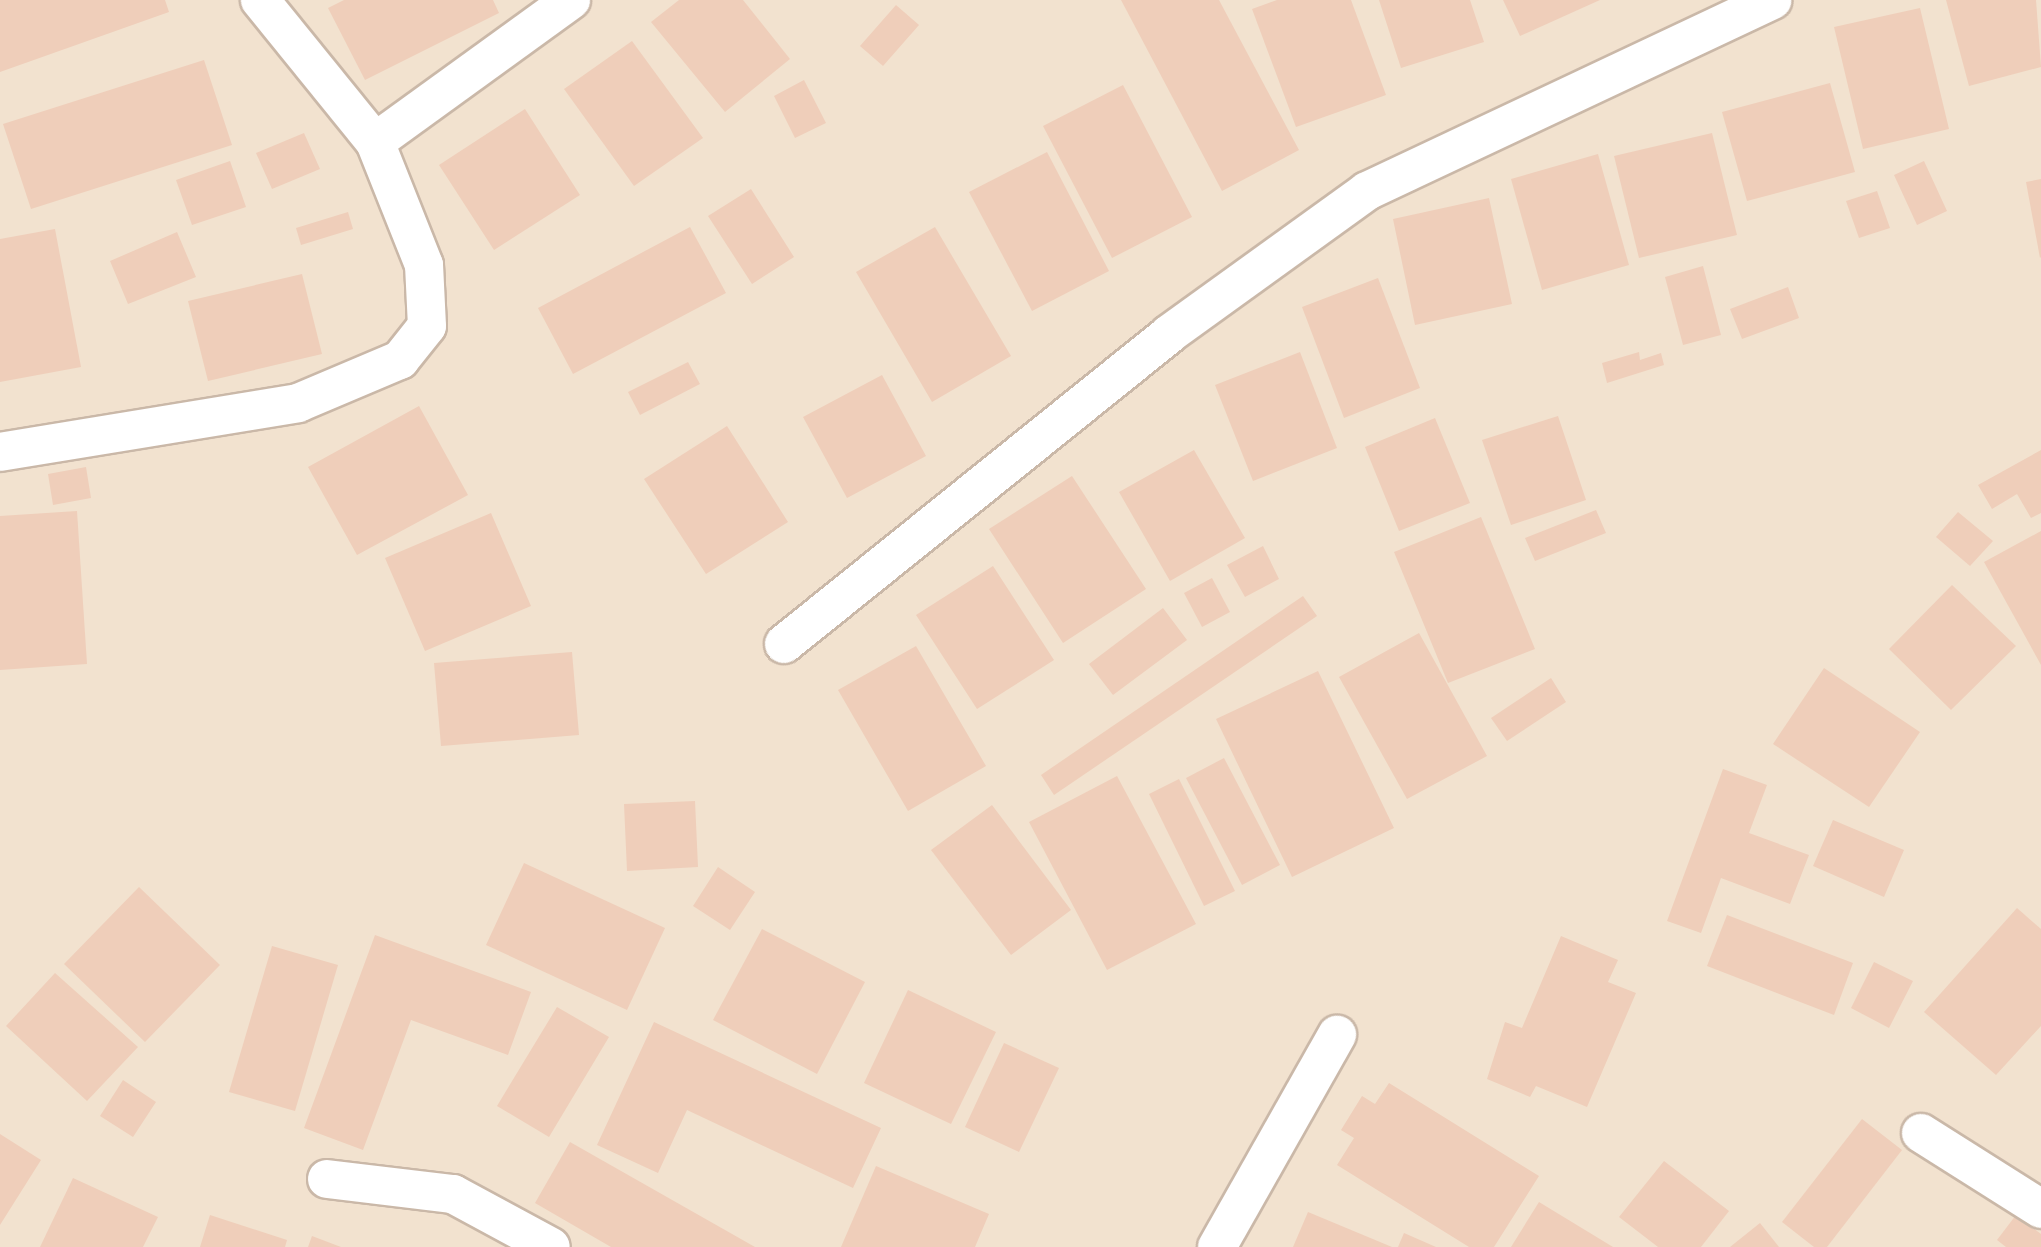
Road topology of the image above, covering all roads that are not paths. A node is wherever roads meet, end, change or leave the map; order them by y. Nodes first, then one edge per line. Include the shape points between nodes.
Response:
1 (260, 0) edge
2 (571, 0) edge
3 (1772, 0) edge
4 (375, 142) junction
5 (0, 452) edge
6 (784, 644) dead end
7 (1338, 1035) dead end
8 (1921, 1133) dead end
9 (327, 1179) dead end
10 (2041, 1209) edge
11 (551, 1247) edge
12 (1217, 1247) edge

1 - 4 street
2 - 4 street
3 - 6 street via 1367,191 1169,334
4 - 5 street via 424,265 427,326 400,360 298,403
7 - 12 street
8 - 10 street
9 - 11 street via 453,1194

